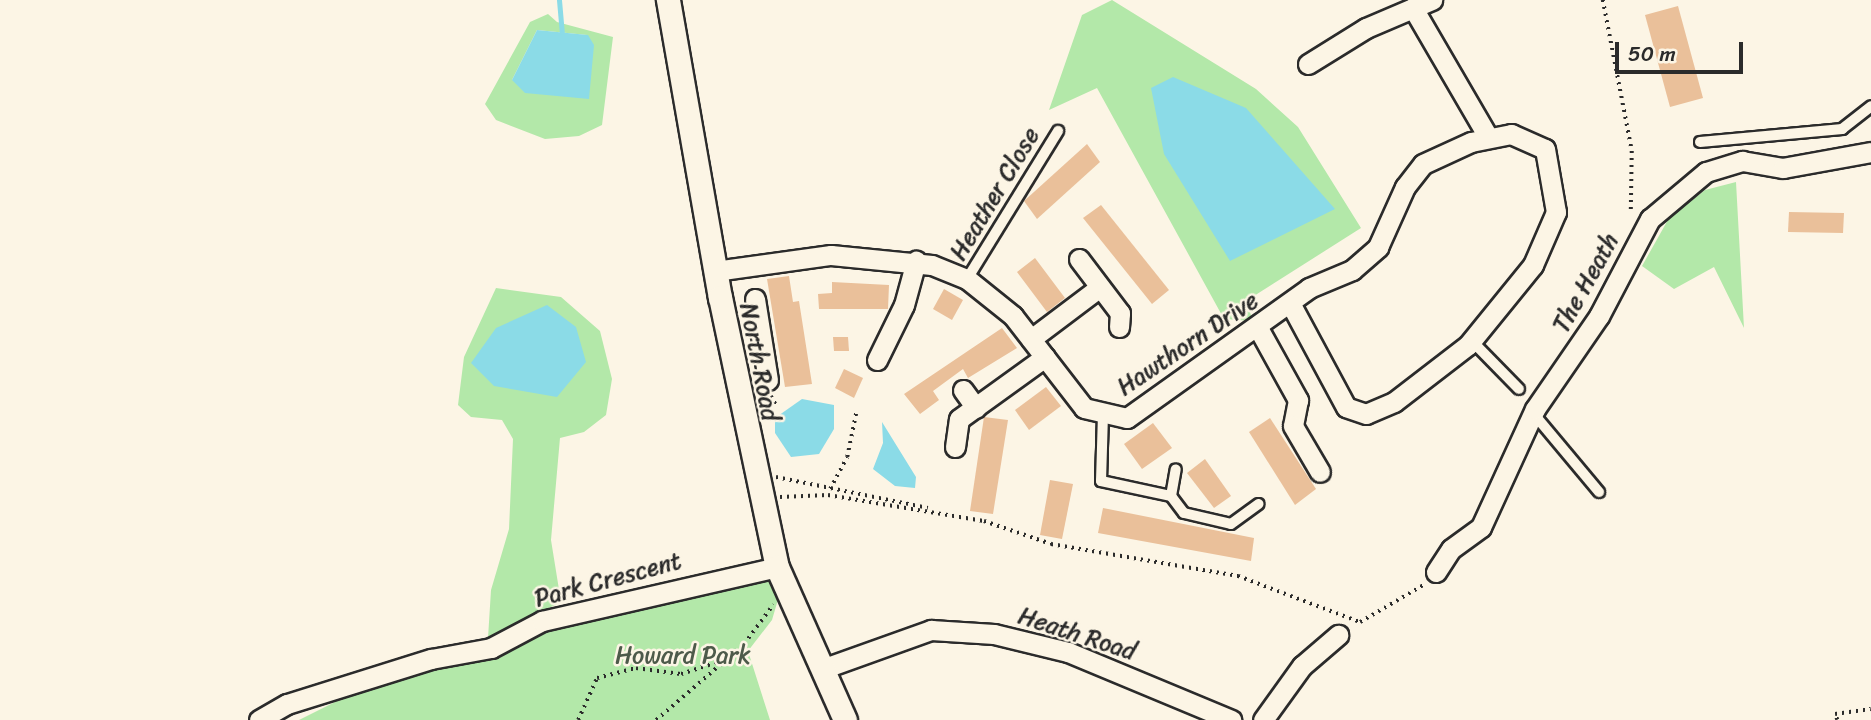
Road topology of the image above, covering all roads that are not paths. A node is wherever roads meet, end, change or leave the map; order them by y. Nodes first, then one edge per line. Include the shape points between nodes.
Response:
1 (668, 0) edge
2 (1423, 4) edge
3 (1308, 64) dead end
4 (1871, 106) edge
5 (1058, 131) dead end
6 (1488, 137) junction
7 (1700, 142) dead end
8 (1871, 152) edge
9 (1079, 258) dead end
10 (916, 261) junction
11 (715, 271) junction
12 (967, 279) junction
13 (1100, 287) junction
14 (755, 299) dead end
15 (1291, 305) junction
16 (1257, 326) junction
17 (1119, 327) dead end
18 (1031, 339) junction
19 (1472, 341) junction
20 (763, 349) junction
21 (731, 354) junction
22 (1045, 357) junction
23 (877, 360) dead end
24 (768, 380) dead end
25 (1519, 389) dead end
26 (963, 390) dead end
27 (976, 408) junction
28 (1533, 412) junction
29 (1103, 414) junction
30 (955, 447) dead end
31 (1176, 469) dead end
32 (1320, 472) dead end
33 (1599, 492) dead end
34 (1171, 496) junction
35 (1259, 504) dead end
36 (1436, 572) road end
37 (780, 578) junction
38 (1338, 635) dead end
39 (822, 669) junction
40 (1202, 714) edge
41 (259, 720) edge
42 (845, 720) edge
43 (1231, 720) edge
44 (1263, 720) edge

1 - 11 street, North Road
2 - 3 street via 1366,28
2 - 6 street
4 - 7 lane via 1842,129
5 - 12 lane, Heather Close
6 - 15 street, Hawthorn Drive via 1423,164 1405,187 1378,247 1352,270 1309,288
6 - 19 street, Hawthorn Drive via 1522,134 1545,149 1556,212 1533,265
8 - 28 street, The Heath via 1783,168 1742,161 1706,173 1650,219 1599,316
9 - 13 street
10 - 11 street, Hawthorn Drive via 831,255
10 - 12 street, Hawthorn Drive
10 - 23 street via 904,305
11 - 21 street, North Road
12 - 18 street, Hawthorn Drive
13 - 17 street via 1120,313
13 - 18 street
14 - 20 street
15 - 16 street, Hawthorn Drive
15 - 19 street, Hawthorn Drive via 1346,407 1366,414 1394,402
16 - 29 street, Hawthorn Drive via 1127,418
16 - 32 street via 1298,400 1293,426
18 - 22 street, Hawthorn Drive
19 - 25 lane
20 - 21 street
20 - 24 street
21 - 37 street, North Road
22 - 27 street
22 - 29 street, Hawthorn Drive via 1084,408
26 - 27 street
27 - 30 street via 959,419
28 - 33 lane
28 - 36 street, The Heath via 1481,527 1451,549
29 - 34 lane via 1101,481
31 - 34 lane
34 - 35 lane via 1184,513 1231,524
37 - 39 street, North Road
37 - 41 street, Park Crescent via 542,621 491,648 431,659 287,704
38 - 44 street via 1302,666
39 - 40 street, Heath Road via 931,630 994,634 1068,652
39 - 42 street, North Road
40 - 43 street, Heath Road

